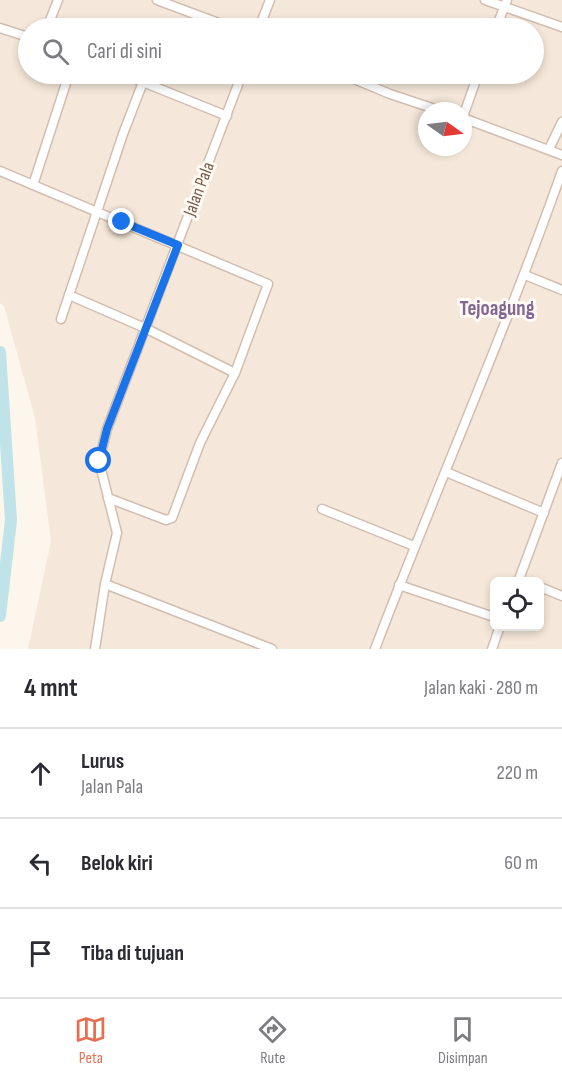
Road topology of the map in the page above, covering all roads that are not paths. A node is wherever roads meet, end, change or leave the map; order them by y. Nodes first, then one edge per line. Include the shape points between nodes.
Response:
1 (58, 0) edge
2 (157, 0) edge
3 (270, 0) edge
4 (485, 0) edge
5 (506, 3) edge
6 (51, 18) edge
7 (205, 18) edge
8 (263, 18) edge
9 (499, 18) edge
10 (541, 18) edge
11 (544, 19) edge
12 (562, 27) edge
13 (0, 28) edge
14 (18, 34) edge
15 (66, 84) edge
16 (142, 84) edge
17 (148, 84) edge
18 (238, 84) edge
19 (366, 84) edge
20 (475, 84) edge
21 (468, 102) edge
22 (418, 103) edge
23 (226, 116) junction
24 (472, 121) edge
25 (562, 122) edge
26 (549, 149) junction
27 (562, 155) edge
28 (0, 171) edge
29 (562, 171) edge
30 (33, 185) junction
31 (97, 211) junction
32 (178, 245) junction
33 (525, 275) junction
34 (562, 290) edge
35 (69, 296) junction
36 (61, 319) dead end
37 (146, 328) junction
38 (236, 372) junction
39 (562, 463) edge
40 (446, 472) junction
41 (108, 498) junction
42 (322, 509) dead end
43 (544, 513) junction
44 (414, 546) junction
45 (522, 577) edge
46 (105, 584) junction
47 (399, 585) junction
48 (544, 589) edge
49 (562, 596) edge
50 (490, 615) edge
51 (499, 631) edge
52 (94, 649) edge
53 (272, 649) edge
54 (375, 649) edge
55 (492, 649) edge

1 - 6 street
2 - 7 street
3 - 8 street
4 - 5 street
5 - 9 street
5 - 10 street
11 - 12 street
13 - 14 street
15 - 30 street
16 - 31 street
17 - 23 street
18 - 23 street, Jalan Pala
19 - 22 street
20 - 21 street
23 - 32 street, Jalan Pala
24 - 26 street
25 - 26 street
26 - 27 street
28 - 30 street
29 - 33 street
30 - 31 street
31 - 32 street
31 - 35 street
32 - 37 street, Jalan Pala
32 - 38 street via 268,284
33 - 34 street
33 - 40 street
35 - 36 street
35 - 37 street
37 - 38 street
37 - 41 street, Jalan Pala via 100,454 100,472
38 - 41 street via 200,443 171,520
39 - 43 street
40 - 43 street
40 - 44 street
41 - 46 street, Jalan Pala via 117,533
42 - 44 street
43 - 45 street
44 - 47 street
46 - 52 street, Jalan Pala
46 - 53 street
47 - 50 street
47 - 54 street
48 - 49 street
51 - 55 street

